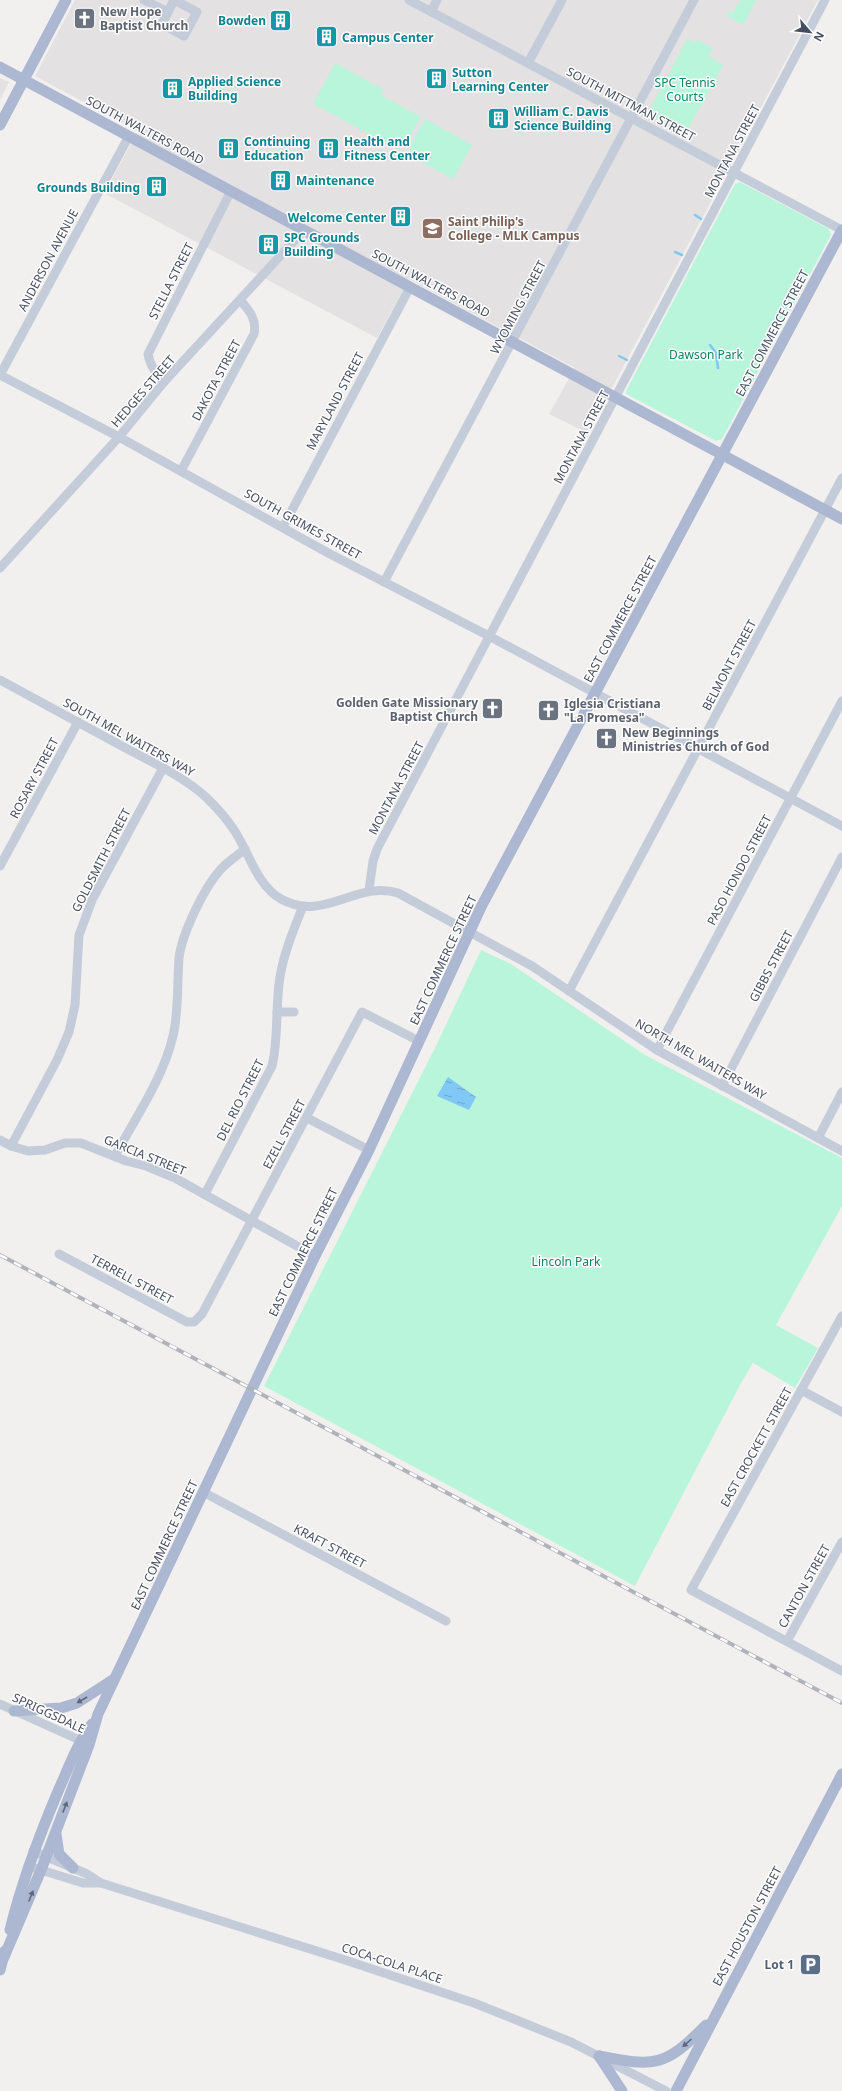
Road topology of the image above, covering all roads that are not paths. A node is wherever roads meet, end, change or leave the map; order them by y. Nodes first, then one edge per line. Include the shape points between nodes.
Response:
1 (66, 0) edge
2 (144, 0) edge
3 (409, 0) edge
4 (437, 0) edge
5 (562, 0) edge
6 (694, 0) edge
7 (825, 0) edge
8 (168, 12) dead end
9 (431, 12) junction
10 (528, 63) junction
11 (0, 67) edge
12 (24, 79) junction
13 (632, 118) junction
14 (0, 125) edge
15 (129, 136) junction
16 (734, 172) junction
17 (231, 191) junction
18 (304, 230) junction
19 (842, 230) edge
20 (410, 287) junction
21 (240, 300) junction
22 (513, 342) junction
23 (0, 375) edge
24 (164, 382) junction
25 (615, 397) junction
26 (119, 437) junction
27 (722, 454) junction
28 (181, 471) junction
29 (842, 478) edge
30 (825, 510) junction
31 (842, 519) edge
32 (283, 527) junction
33 (0, 568) edge
34 (384, 582) junction
35 (489, 636) junction
36 (0, 680) edge
37 (595, 693) junction
38 (842, 701) edge
39 (78, 722) junction
40 (698, 749) junction
41 (163, 768) junction
42 (790, 799) junction
43 (842, 826) edge
44 (245, 849) junction
45 (842, 857) edge
46 (0, 866) edge
47 (369, 890) junction
48 (303, 906) junction
49 (470, 932) junction
50 (569, 991) junction
51 (277, 1012) junction
52 (294, 1012) dead end
53 (419, 1041) junction
54 (657, 1050) junction
55 (722, 1086) junction
56 (842, 1092) edge
57 (307, 1118) junction
58 (818, 1138) junction
59 (0, 1140) edge
60 (11, 1146) junction
61 (369, 1150) junction
62 (842, 1151) edge
63 (115, 1156) junction
64 (205, 1194) junction
65 (252, 1221) junction
66 (59, 1254) dead end
67 (315, 1256) junction
68 (842, 1316) edge
69 (194, 1322) joint
70 (801, 1390) junction
71 (842, 1412) edge
72 (203, 1492) junction
73 (842, 1542) edge
74 (446, 1621) dead end
75 (787, 1641) junction
76 (842, 1672) edge
77 (115, 1678) junction
78 (0, 1704) edge
79 (14, 1710) junction
80 (84, 1743) junction
81 (842, 1774) edge
82 (56, 1829) junction
83 (33, 1851) junction
84 (46, 1856) junction
85 (28, 1866) junction
86 (73, 1868) junction
87 (41, 1870) junction
88 (101, 1883) junction
89 (4, 1957) junction
90 (0, 1970) edge
91 (714, 2016) junction
92 (599, 2056) junction
93 (622, 2091) edge
94 (666, 2091) edge
95 (676, 2091) edge

1 - 12 main road
2 - 8 street
3 - 9 street, SOUTH MITTMAN STREET
4 - 9 street
5 - 10 street
6 - 13 street, WYOMING STREET
7 - 16 street, MONTANA STREET
9 - 10 street, SOUTH MITTMAN STREET
10 - 13 street, SOUTH MITTMAN STREET
11 - 12 main road, SOUTH WALTERS ROAD
12 - 14 main road
12 - 15 main road, SOUTH WALTERS ROAD
13 - 16 street, SOUTH MITTMAN STREET
13 - 22 street, WYOMING STREET
15 - 17 main road, SOUTH WALTERS ROAD
15 - 23 street, ANDERSON AVENUE
16 - 19 street, SOUTH MITTMAN STREET
16 - 25 street, MONTANA STREET
17 - 18 main road, SOUTH WALTERS ROAD
17 - 24 street, STELLA STREET via 148,354 154,372
18 - 20 main road, SOUTH WALTERS ROAD
18 - 21 street, HEDGES STREET
19 - 27 main road, EAST COMMERCE STREET
20 - 22 main road, SOUTH WALTERS ROAD
20 - 32 street, MARYLAND STREET
21 - 24 street, HEDGES STREET
21 - 28 street, DAKOTA STREET via 253,317 254,334
22 - 25 main road, SOUTH WALTERS ROAD
22 - 34 street, WYOMING STREET
23 - 26 street, SOUTH GRIMES STREET
24 - 26 street, HEDGES STREET
25 - 27 main road, SOUTH WALTERS ROAD
25 - 35 street, MONTANA STREET
26 - 28 street, SOUTH GRIMES STREET
26 - 33 street, HEDGES STREET
27 - 30 main road, SOUTH WALTERS ROAD
27 - 37 main road, EAST COMMERCE STREET
28 - 32 street, SOUTH GRIMES STREET
29 - 30 street, BELMONT STREET
30 - 31 main road, SOUTH WALTERS ROAD
30 - 40 street, BELMONT STREET
32 - 34 street, SOUTH GRIMES STREET
34 - 35 street, SOUTH GRIMES STREET
35 - 37 street, SOUTH GRIMES STREET
35 - 47 street, MONTANA STREET via 377,849 372,862
36 - 39 street, SOUTH MEL WAITERS WAY
37 - 40 street, SOUTH GRIMES STREET
37 - 49 main road, EAST COMMERCE STREET
38 - 42 street, PASO HONDO STREET
39 - 41 street, SOUTH MEL WAITERS WAY
39 - 46 street, ROSARY STREET
40 - 42 street, SOUTH GRIMES STREET
40 - 50 street, BELMONT STREET
41 - 44 street, SOUTH MEL WAITERS WAY via 207,798 234,830
41 - 60 street, GOLDSMITH STREET via 84,917 77,948 75,1005 69,1032 57,1060
42 - 43 street, SOUTH GRIMES STREET
42 - 54 street, PASO HONDO STREET
44 - 48 street, SOUTH MEL WAITERS WAY via 266,887 273,894
44 - 63 street via 215,876 190,922 179,958 177,1013 173,1037 160,1073
45 - 55 street, GIBBS STREET
47 - 48 street, SOUTH MEL WAITERS WAY via 329,904
47 - 49 street, SOUTH MEL WAITERS WAY via 398,893
48 - 51 street, DEL RIO STREET via 285,953
49 - 50 street, NORTH MEL WAITERS WAY via 532,966
49 - 53 main road, EAST COMMERCE STREET
50 - 54 street, NORTH MEL WAITERS WAY
51 - 52 street
51 - 64 street, DEL RIO STREET via 276,1048 272,1066
53 - 57 street, EZELL STREET via 362,1012
53 - 61 main road, EAST COMMERCE STREET
54 - 55 street, NORTH MEL WAITERS WAY
55 - 58 street, NORTH MEL WAITERS WAY
56 - 58 street
57 - 61 street
57 - 65 street, EZELL STREET
58 - 62 street, NORTH MEL WAITERS WAY
59 - 60 street, GARCIA STREET
60 - 63 street, GARCIA STREET via 37,1151 65,1143 81,1143
61 - 67 main road, EAST COMMERCE STREET
63 - 64 street, GARCIA STREET via 164,1172
64 - 65 street, GARCIA STREET
65 - 67 street, GARCIA STREET
65 - 69 street, EZELL STREET via 202,1314
66 - 69 street, TERRELL STREET via 187,1322
67 - 72 main road, EAST COMMERCE STREET
68 - 70 street, EAST CROCKETT STREET
70 - 71 street
70 - 75 street, EAST CROCKETT STREET via 691,1590
72 - 74 street, KRAFT STREET
72 - 77 main road, EAST COMMERCE STREET
73 - 75 street, CANTON STREET
75 - 76 street
77 -> 79 main road via 77,1703 61,1708
77 - 80 main road, EAST COMMERCE STREET
78 - 79 street, SPRIGGSDALE
79 - 80 street, SPRIGGSDALE
82 -> 80 main road, EAST COMMERCE STREET
80 - 83 main road, EAST COMMERCE STREET
81 - 91 main road, EAST HOUSTON STREET
82 - 84 main road, EAST COMMERCE STREET
82 - 86 main road via 59,1854
83 - 84 street, COCA-COLA PLACE
83 - 85 main road, EAST COMMERCE STREET
84 - 86 street, COCA-COLA PLACE
84 - 87 main road, EAST COMMERCE STREET
85 - 87 street, COCA-COLA PLACE
85 - 89 main road, EAST COMMERCE STREET
86 - 88 street, COCA-COLA PLACE
87 - 88 street, COCA-COLA PLACE via 83,1883
89 -> 87 main road, EAST COMMERCE STREET
88 - 92 street, COCA-COLA PLACE via 422,1985 535,2026
89 - 90 main road, EAST COMMERCE STREET
91 -> 92 main road via 672,2056 654,2062 635,2063
91 - 95 main road, EAST HOUSTON STREET
92 - 93 main road
92 - 94 street, COCA-COLA PLACE

